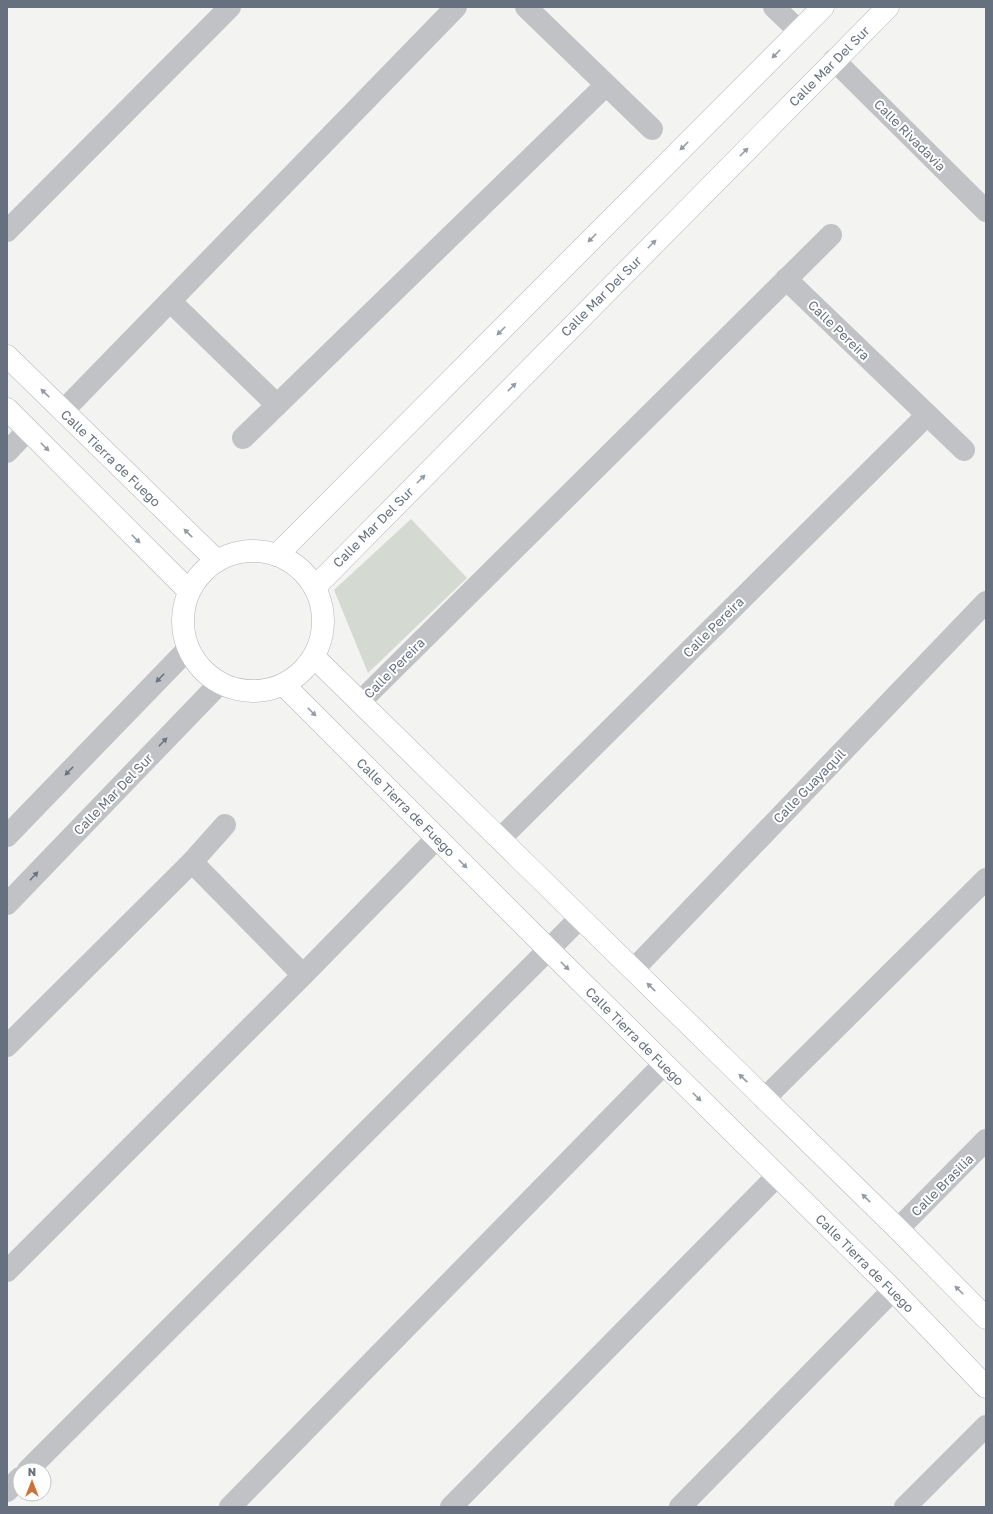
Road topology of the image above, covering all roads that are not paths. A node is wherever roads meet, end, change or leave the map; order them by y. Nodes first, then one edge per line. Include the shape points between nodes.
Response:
1 (230, 7) edge
2 (456, 7) edge
3 (526, 7) edge
4 (774, 7) edge
5 (823, 7) edge
6 (888, 7) edge
7 (799, 31) junction
8 (834, 60) junction
9 (606, 85) junction
10 (652, 129) dead end
11 (986, 211) edge
12 (7, 231) edge
13 (831, 235) dead end
14 (786, 279) junction
15 (170, 301) junction
16 (7, 356) edge
17 (277, 405) junction
18 (7, 410) edge
19 (63, 411) junction
20 (927, 414) junction
21 (28, 430) junction
22 (243, 438) dead end
23 (964, 450) dead end
24 (7, 452) edge
25 (278, 555) junction
26 (216, 560) junction
27 (315, 587) junction
28 (188, 590) junction
29 (986, 602) edge
30 (187, 650) junction
31 (314, 657) junction
32 (220, 684) junction
33 (284, 685) junction
34 (360, 702) junction
35 (225, 825) dead end
36 (7, 836) edge
37 (436, 838) junction
38 (500, 839) junction
39 (192, 862) junction
40 (986, 879) edge
41 (7, 904) edge
42 (580, 918) junction
43 (550, 951) junction
44 (633, 970) junction
45 (303, 974) junction
46 (7, 1046) edge
47 (664, 1064) junction
48 (764, 1099) junction
49 (986, 1140) edge
50 (777, 1176) junction
51 (898, 1229) junction
52 (7, 1270) edge
53 (894, 1290) junction
54 (986, 1318) edge
55 (986, 1387) edge
56 (986, 1426) edge
57 (36, 1462) edge
58 (230, 1507) edge
59 (451, 1507) edge
60 (680, 1507) edge
61 (905, 1507) edge

1 - 12 street
2 - 15 street
3 - 9 street
4 - 7 street
5 - 7 street
6 - 8 street, Calle Mar Del Sur
7 -> 25 street
8 - 11 street, Calle Rivadavia
27 -> 8 street, Calle Mar Del Sur
9 - 10 street
9 - 17 street
13 - 14 street, Calle Pereira
14 - 20 street, Calle Pereira
14 - 34 street, Calle Pereira
15 - 17 street
15 - 19 street
19 -> 16 street, Calle Tierra de Fuego
17 - 22 street
18 - 21 street
26 -> 19 street, Calle Tierra de Fuego
20 - 23 street, Calle Pereira
20 - 38 street, Calle Pereira
21 - 24 street
21 -> 28 street
25 - 26 street via 246,551
25 - 27 street via 299,568
26 - 28 street
27 - 31 street via 323,610 322,635
28 - 30 street via 181,620
29 - 44 street, Calle Guayaquil
30 - 32 street via 200,670
30 -> 36 street
31 - 33 street via 301,674
31 - 34 street
32 - 33 street via 252,692
41 -> 32 street, Calle Mar Del Sur
33 -> 37 street, Calle Tierra de Fuego
34 - 38 street
35 - 39 street
37 -> 43 street, Calle Tierra de Fuego
37 - 45 street
38 - 42 street
39 - 45 street
39 - 46 street
40 - 48 street
42 - 43 street
42 - 44 street
43 -> 47 street, Calle Tierra de Fuego
43 - 57 street
48 -> 44 street
45 - 52 street
47 -> 50 street, Calle Tierra de Fuego
47 - 58 street
51 -> 48 street
49 - 51 street, Calle Brasilia
50 - 53 street, Calle Tierra de Fuego
50 - 59 street
54 -> 51 street
53 - 55 street, Calle Tierra de Fuego
53 - 60 street
56 - 61 street

